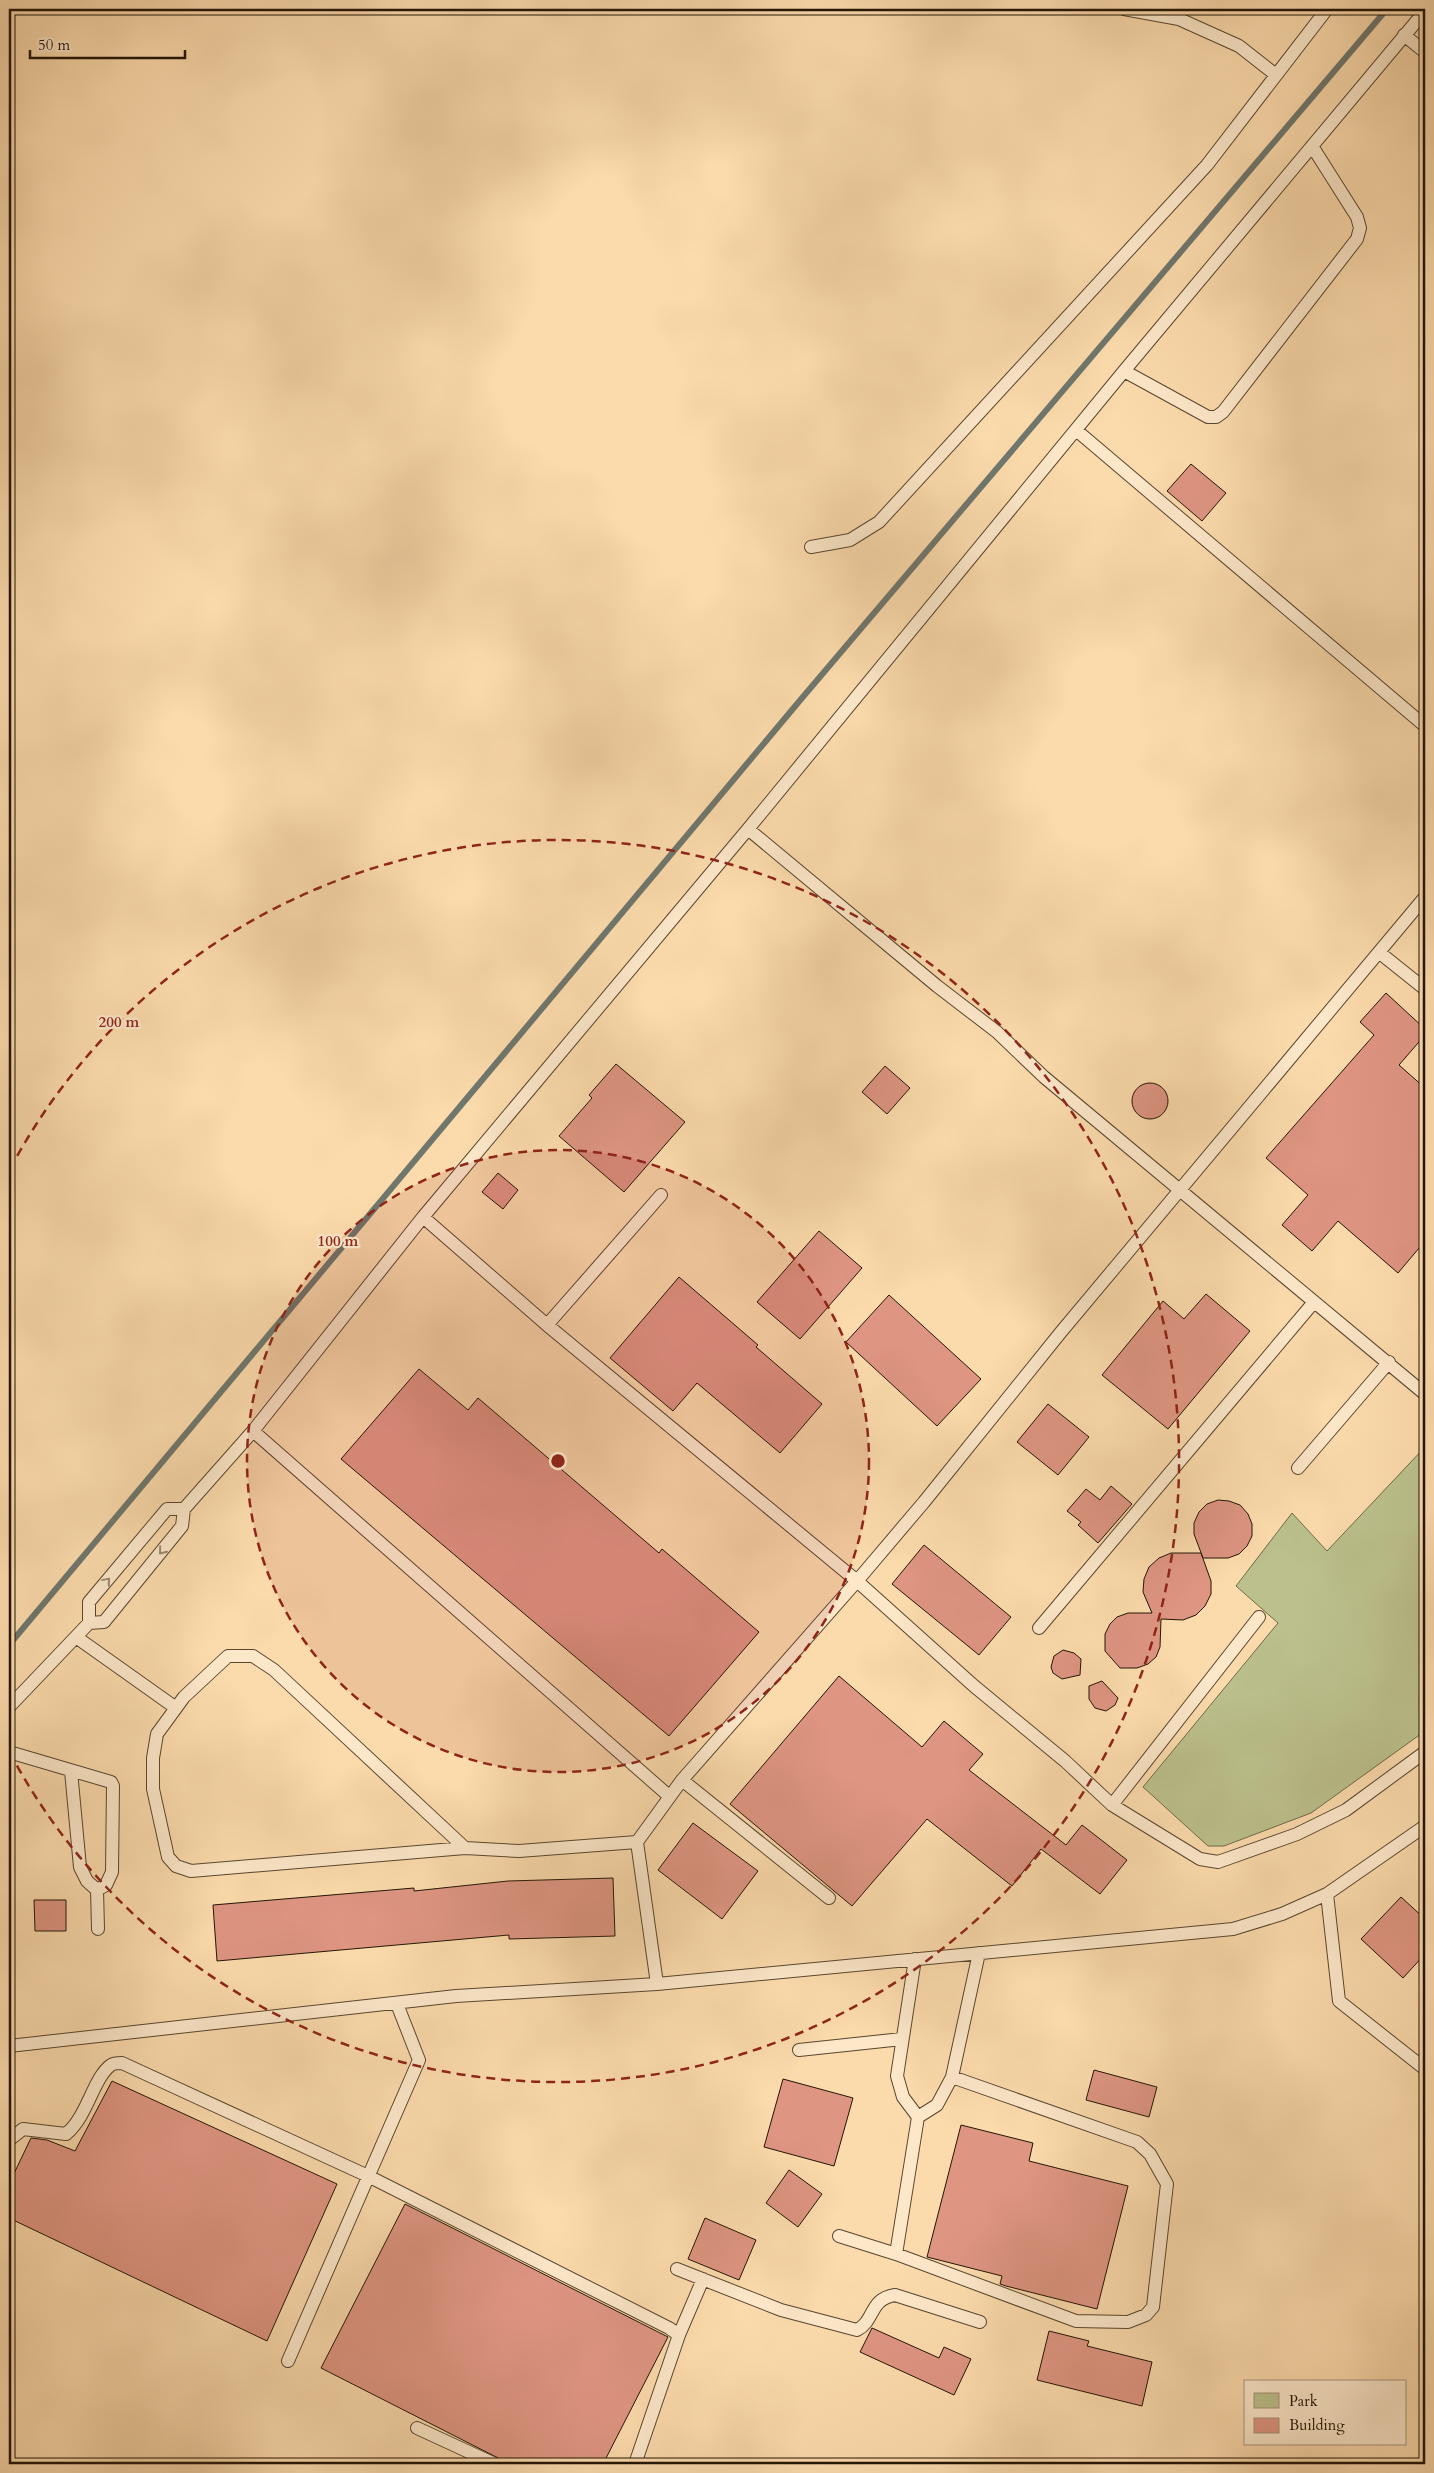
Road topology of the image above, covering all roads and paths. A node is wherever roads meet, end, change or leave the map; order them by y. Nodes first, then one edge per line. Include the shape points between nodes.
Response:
1 (1124, 9) edge
2 (1328, 9) edge
3 (1425, 11) edge
4 (1404, 35) junction
5 (1425, 52) edge
6 (1276, 76) junction
7 (1312, 146) junction
8 (1124, 370) junction
9 (1076, 430) junction
10 (812, 547) dead end
11 (1425, 726) edge
12 (748, 829) junction
13 (1425, 898) edge
14 (1380, 953) junction
15 (1425, 990) edge
16 (1181, 1188) junction
17 (661, 1195) dead end
18 (423, 1217) junction
19 (1314, 1302) junction
20 (547, 1325) junction
21 (1389, 1362) junction
22 (1425, 1394) edge
23 (253, 1431) junction
24 (1298, 1468) dead end
25 (184, 1509) junction
26 (857, 1581) junction
27 (1260, 1617) dead end
28 (89, 1623) junction
29 (1039, 1628) dead end
30 (76, 1637) junction
31 (9, 1707) edge
32 (176, 1708) junction
33 (9, 1752) edge
34 (1425, 1752) edge
35 (71, 1771) junction
36 (682, 1780) junction
37 (669, 1796) junction
38 (1112, 1805) junction
39 (1423, 1832) edge
40 (638, 1842) junction
41 (465, 1848) junction
42 (97, 1890) junction
43 (1327, 1894) junction
44 (830, 1898) dead end
45 (98, 1929) dead end
46 (979, 1953) junction
47 (915, 1959) junction
48 (658, 1984) junction
49 (397, 2004) junction
50 (902, 2039) junction
51 (9, 2046) edge
52 (799, 2050) dead end
53 (1425, 2070) edge
54 (952, 2077) junction
55 (918, 2117) junction
56 (9, 2140) edge
57 (370, 2171) junction
58 (838, 2236) dead end
59 (896, 2254) junction
60 (677, 2269) dead end
61 (703, 2279) junction
62 (980, 2322) dead end
63 (679, 2335) junction
64 (288, 2360) dead end
65 (416, 2428) dead end
66 (495, 2464) edge
67 (635, 2464) edge

1 - 6 lane via 1179,19 1239,46
2 - 6 lane
3 - 4 lane
4 - 5 lane
4 - 7 lane
6 - 10 lane via 1207,165 879,522 850,540
7 - 8 lane
7 - 8 lane via 1357,218 1360,228 1357,239 1224,412 1208,417
8 - 9 lane
9 - 11 lane
9 - 12 lane
12 - 16 lane via 997,1032 1044,1077
12 - 18 lane
13 - 14 lane
14 - 15 lane
14 - 16 lane
16 - 19 lane
16 - 26 lane
17 - 20 lane
18 - 20 lane
18 - 23 lane
19 - 21 lane
19 - 29 lane
20 - 26 lane
21 - 22 lane
21 - 24 lane
23 - 25 lane
23 - 37 lane
25 -> 28 lane via 182,1526 104,1622
28 -> 25 lane via 90,1602 155,1523 167,1509
26 - 36 lane
26 - 38 lane
27 - 38 lane
28 - 30 lane
30 - 31 lane
30 - 32 lane
32 - 41 lane via 228,1656 253,1656 274,1670
32 - 41 lane via 157,1734 153,1789 168,1857 176,1866 191,1871
33 - 35 lane
34 - 38 lane via 1346,1810 1298,1834 1218,1862 1200,1859
35 - 42 lane via 80,1867 87,1882
35 - 42 lane via 107,1779 113,1786 112,1872 106,1884
36 - 37 lane
36 - 44 lane
37 - 40 lane
39 - 43 lane
40 - 41 lane via 519,1851
40 - 48 lane
42 - 45 lane
43 - 46 lane via 1282,1914 1233,1929
43 - 53 lane via 1339,2001
46 - 47 lane
46 - 54 lane
47 - 48 lane
47 - 50 lane
48 - 49 lane via 456,1996
49 - 51 lane
49 - 57 lane via 419,2060
50 - 52 lane
50 - 55 lane via 897,2076 903,2097
54 - 55 lane via 937,2105
54 - 59 lane via 1137,2142 1150,2154 1167,2184 1153,2306 1146,2315 1128,2322 1076,2321
55 - 59 lane
56 - 57 lane via 23,2129 66,2134 80,2118 104,2071 112,2064 122,2063
57 - 63 lane
57 - 64 lane
58 - 59 lane
60 - 61 lane
61 - 62 lane via 781,2310 857,2330 877,2303 895,2295
61 - 63 lane
63 - 67 lane
65 - 66 lane

